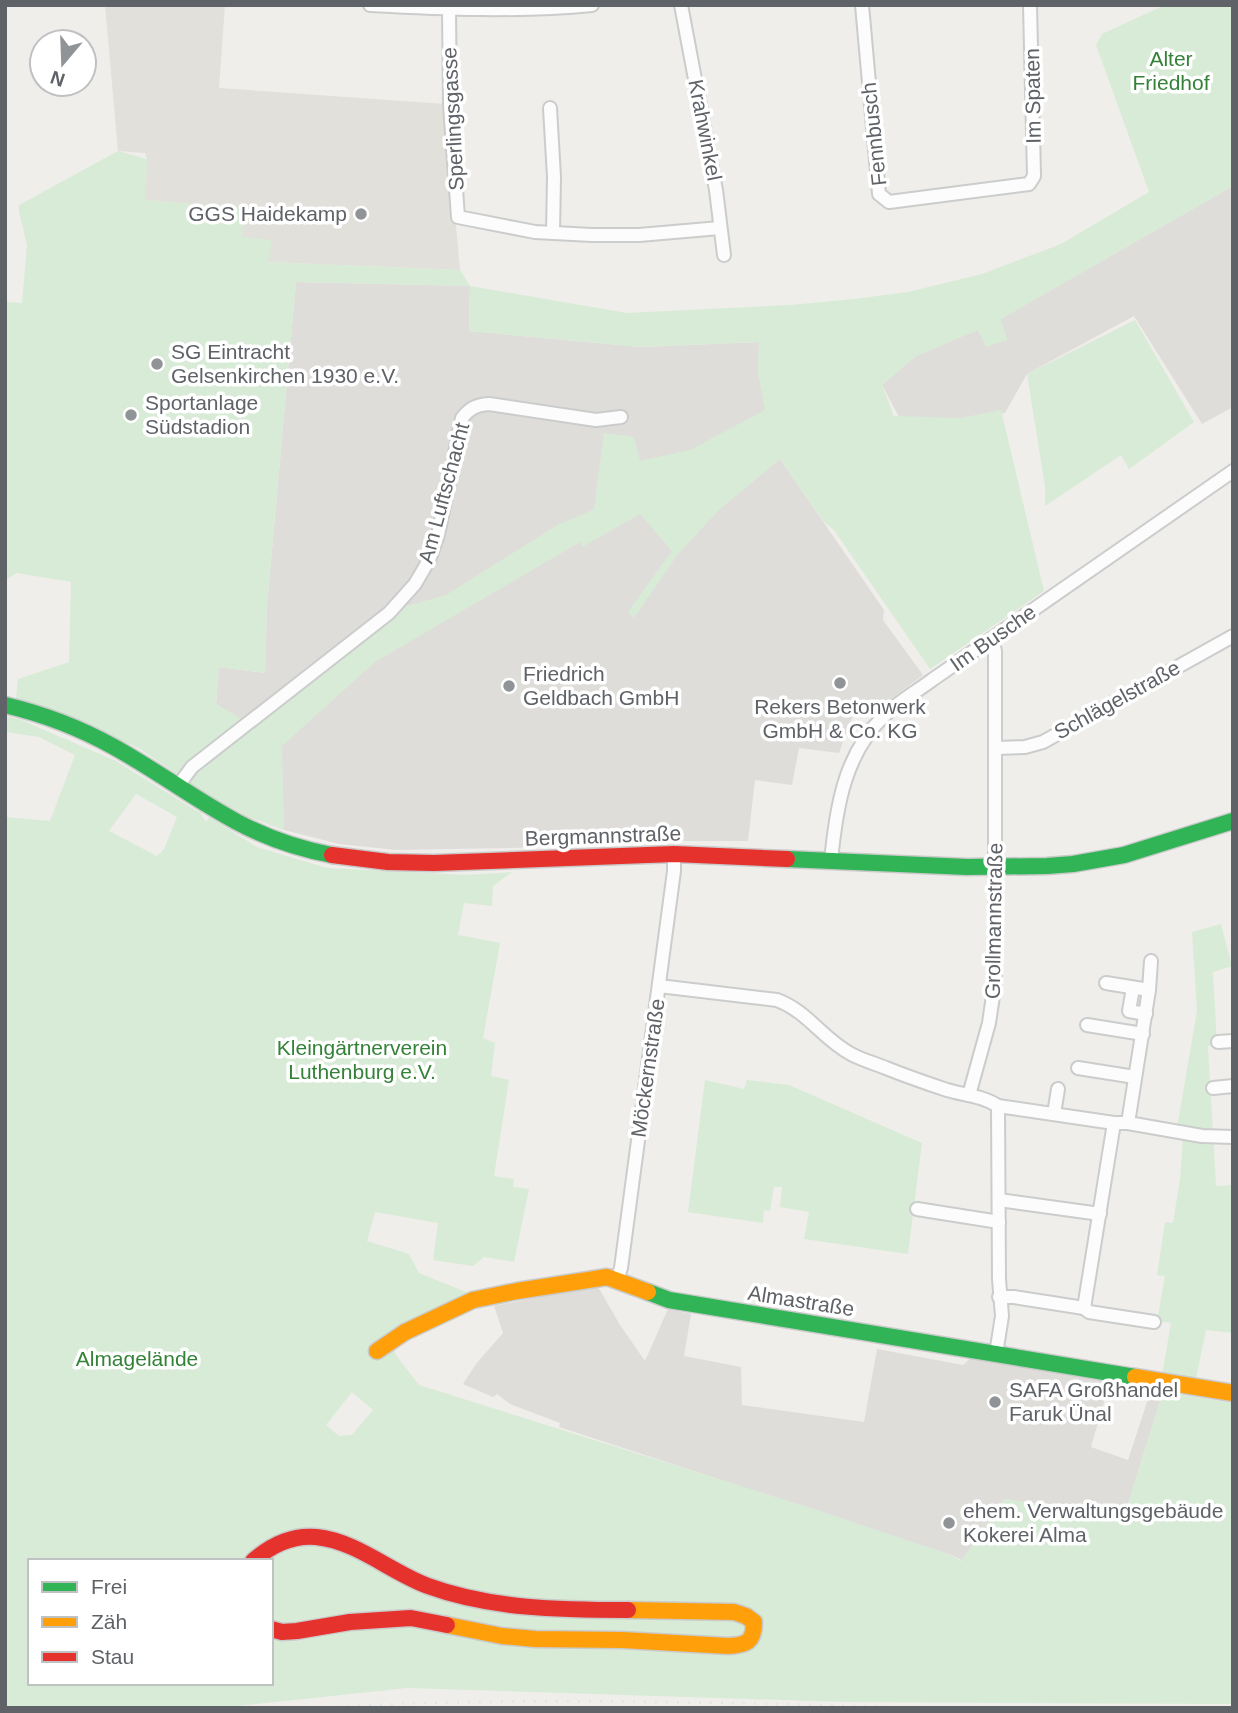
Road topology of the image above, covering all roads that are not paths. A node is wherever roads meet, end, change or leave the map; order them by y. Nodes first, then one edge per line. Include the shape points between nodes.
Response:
1 (370, 5) edge
2 (376, 5) edge
3 (592, 5) edge
4 (681, 5) edge
5 (862, 5) edge
6 (1030, 5) edge
7 (509, 7) edge
8 (449, 9) junction
9 (551, 108) dead end
10 (1029, 184) joint
11 (720, 228) junction
12 (553, 233) junction
13 (724, 255) dead end
14 (621, 417) dead end
15 (1233, 471) edge
16 (1233, 636) edge
17 (992, 638) junction
18 (5, 705) edge
19 (996, 748) junction
20 (178, 786) junction
21 (1233, 821) edge
22 (674, 854) junction
23 (831, 860) junction
24 (996, 867) junction
25 (1151, 961) dead end
26 (1106, 983) dead end
27 (659, 986) junction
28 (1133, 988) junction
29 (1149, 990) junction
30 (1146, 1014) junction
31 (1087, 1025) dead end
32 (1143, 1034) junction
33 (1233, 1041) edge
34 (1218, 1042) dead end
35 (1078, 1068) dead end
36 (1135, 1077) junction
37 (1233, 1086) edge
38 (1213, 1088) dead end
39 (1058, 1089) dead end
40 (969, 1095) junction
41 (998, 1106) junction
42 (1054, 1114) junction
43 (1128, 1122) junction
44 (1114, 1124) junction
45 (1233, 1136) edge
46 (999, 1200) junction
47 (917, 1209) dead end
48 (1100, 1214) junction
49 (999, 1222) junction
50 (617, 1280) junction
51 (999, 1297) junction
52 (1084, 1308) junction
53 (1154, 1322) dead end
54 (377, 1351) dead end
55 (996, 1354) junction
56 (1233, 1393) edge
57 (255, 1559) edge
58 (273, 1630) edge

1 - 2 street
2 - 8 street
3 - 7 street
4 - 11 street, Krahwinkel
5 - 10 street, Fennbusch via 879,194 889,202
6 - 10 street, Im Spaten via 1034,176
7 - 8 street
8 - 12 street, Sperlingsgasse via 458,217
9 - 12 street
11 - 12 street, Sperlingsgasse via 639,235
11 - 13 street, Krahwinkel
14 - 20 street, Am Luftschacht via 596,420 488,404 470,408 462,418 438,536 415,584 382,618 192,767
15 - 17 street, Im Busche
16 - 19 street, Schlägelstraße via 1043,741
17 - 19 street, Grollmannstraße
17 - 23 street, Im Busche via 883,716 865,739 844,785
18 - 20 street, Bergmannstraße via 71,725
19 - 24 street, Grollmannstraße
20 - 22 street, Bergmannstraße via 275,839 319,853 369,861
21 - 24 street, Bergmannstraße via 1124,855 1047,866
22 - 23 street, Bergmannstraße
22 - 27 street, Möckernstraße
23 - 24 street, Bergmannstraße
24 - 40 street, Grollmannstraße via 993,1004
25 - 29 street
26 - 28 street
27 - 40 street via 777,1000 802,1013 853,1055
27 - 50 street, Möckernstraße
28 - 29 street
28 - 30 street via 1129,1011
29 - 30 street
30 - 32 street
31 - 32 street
32 - 36 street
33 - 34 street
35 - 36 street
36 - 43 street
37 - 38 street
39 - 42 street
40 - 41 street
41 - 42 street
41 - 46 street
42 - 44 street
43 - 44 street
43 - 45 street via 1202,1136
44 - 48 street
46 - 48 street
46 - 49 street
47 - 49 street
48 - 52 street
49 - 51 street
50 - 54 street, Almastraße via 587,1279 473,1300 405,1332
50 - 55 street, Almastraße via 669,1300
51 - 52 street
51 - 55 street via 1002,1316
52 - 53 street
55 - 56 street, Almastraße
57 - 58 street via 279,1544 315,1537 337,1542 421,1583 486,1600 584,1610 738,1612 754,1622 752,1638 741,1646 513,1637 411,1618 298,1631

